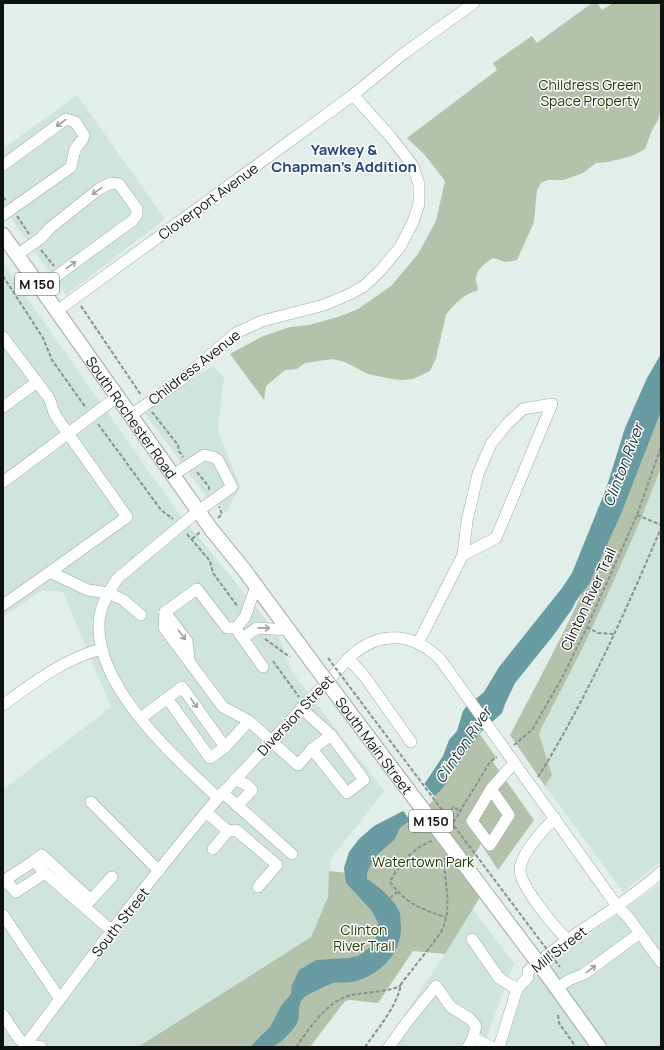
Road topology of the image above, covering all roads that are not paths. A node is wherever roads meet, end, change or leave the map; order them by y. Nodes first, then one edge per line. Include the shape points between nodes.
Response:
1 (474, 3) edge
2 (352, 95) junction
3 (3, 165) edge
4 (3, 215) edge
5 (3, 236) edge
6 (17, 255) junction
7 (40, 288) junction
8 (57, 311) junction
9 (3, 337) edge
10 (37, 382) junction
11 (117, 397) junction
12 (3, 407) edge
13 (131, 415) junction
14 (69, 434) junction
15 (173, 475) junction
16 (3, 482) edge
17 (198, 511) junction
18 (463, 555) junction
19 (50, 572) junction
20 (260, 592) junction
21 (108, 593) junction
22 (3, 605) edge
23 (141, 615) dead end
24 (236, 628) junction
25 (288, 630) junction
26 (243, 638) junction
27 (418, 643) junction
28 (102, 649) junction
29 (348, 658) junction
30 (263, 667) dead end
31 (167, 698) junction
32 (300, 703) junction
33 (3, 705) edge
34 (141, 718) junction
35 (249, 721) junction
36 (331, 735) junction
37 (271, 740) junction
38 (411, 742) dead end
39 (226, 747) junction
40 (312, 749) junction
41 (514, 763) junction
42 (235, 779) junction
43 (491, 789) dead end
44 (220, 796) junction
45 (91, 802) dead end
46 (237, 806) junction
47 (206, 812) junction
48 (555, 818) junction
49 (228, 831) junction
50 (213, 849) dead end
51 (292, 854) dead end
52 (34, 862) junction
53 (159, 871) junction
54 (661, 872) edge
55 (45, 873) junction
56 (112, 877) dead end
57 (69, 887) junction
58 (258, 887) dead end
59 (88, 903) junction
60 (617, 906) junction
61 (3, 915) edge
62 (112, 931) junction
63 (640, 933) junction
64 (472, 939) dead end
65 (568, 940) junction
66 (661, 962) edge
67 (557, 988) junction
68 (517, 989) junction
69 (60, 999) junction
70 (3, 1015) edge
71 (471, 1043) edge
72 (25, 1046) edge
73 (42, 1047) edge
74 (389, 1047) edge
75 (491, 1047) edge
76 (499, 1047) edge
77 (599, 1047) edge

1 - 2 street, Cloverport Avenue via 403,54
2 - 8 street, Cloverport Avenue
2 - 13 street, Childress Avenue via 390,136 413,166 419,184 419,204 400,247 364,286 324,305 262,321 236,333 181,380
4 -> 3 street via 70,167 75,149 84,135 75,122 66,119
5 - 6 main road, South Rochester Road / M 150
6 - 7 main road, South Rochester Road / M 150
7 -> 6 street via 132,221 137,215 137,209 119,184 111,183 99,189
7 - 8 main road, South Rochester Road / M 150
8 - 11 main road, South Rochester Road / M 150
9 - 10 street
10 - 12 street
10 - 14 street
11 - 13 main road, South Rochester Road / M 150
11 - 14 street
13 - 15 main road, South Rochester Road / M 150
14 - 16 street
14 - 19 street via 127,517
15 - 17 main road, South Rochester Road / M 150
15 - 17 street via 204,455 218,460 232,487
17 - 20 main road, South Rochester Road / M 150
17 - 21 street via 118,578
18 - 18 street via 496,538 552,404 523,409 491,444 478,474
18 - 27 street
19 - 21 street via 88,590
19 - 22 street
20 - 24 street via 246,617
20 - 25 main road, South Main Street / M 150
21 - 23 street via 122,599
21 - 28 street via 99,622
24 - 26 street
24 -> 35 street via 227,628 197,589 165,612 164,628 223,707
26 -> 25 street via 257,628
25 - 67 main road, South Main Street / M 150, bridge
26 - 30 street
27 - 29 street, Diversion Street via 404,638 380,639 364,646
27 - 41 street, Diversion Street via 440,659
28 - 33 street via 85,653 36,680
28 - 34 street via 114,678 130,706
29 - 32 street, Diversion Street
29 - 38 street via 365,677
31 - 34 street
31 -> 39 street via 182,687
31 - 39 street via 210,758
32 - 36 street
32 - 37 street, Diversion Street
34 - 44 street via 176,757
35 - 37 street
35 - 39 street
36 - 40 street
36 - 40 street via 364,780 346,793
37 - 40 street via 298,765
37 - 42 street, Diversion Street
41 - 43 street
41 - 48 street, Diversion Street
42 - 44 street, Diversion Street
42 - 46 street via 252,790
44 - 46 street
44 - 47 street, South Street
45 - 53 street
46 - 51 street
47 - 49 street
47 - 53 street, South Street
48 - 60 street, Diversion Street
48 - 65 street via 537,835 520,871 522,881 557,930
49 - 50 street
49 - 58 street via 236,830 277,865
52 - 55 street
52 - 55 street via 5,880 16,892
52 - 57 street via 42,855
53 - 62 street, South Street
54 - 60 street, Mill Street
55 - 57 street
56 - 59 street
57 - 59 street
59 - 62 street
60 - 63 street, Diversion Street
60 - 65 street, Mill Street
61 - 69 street
62 - 69 street, South Street
63 - 66 street, Diversion Street
67 -> 63 street via 584,974
64 - 68 street via 499,978
65 - 68 street, Mill Street via 537,962
67 - 77 main road, South Main Street / M 150
68 - 76 street, Mill Street
69 - 72 street, South Street
70 - 72 street
71 - 74 street via 476,1026 451,1007 436,986
71 - 75 street
72 - 73 street

